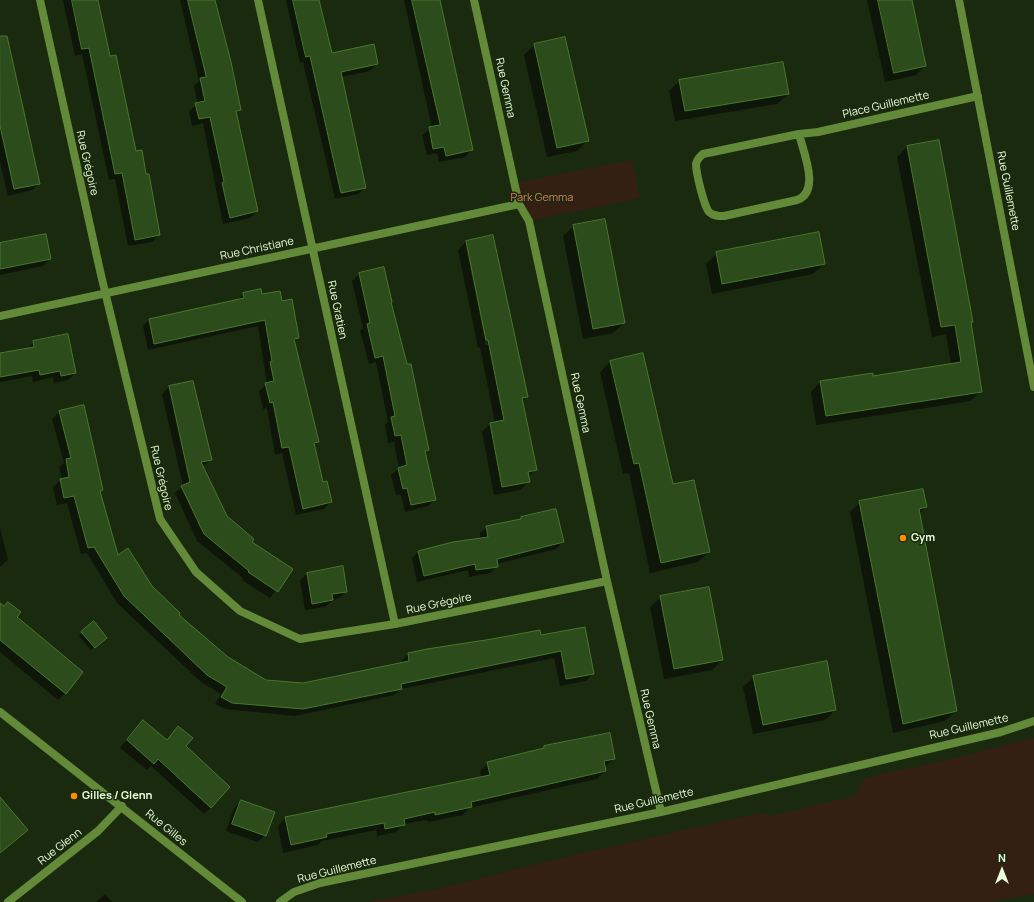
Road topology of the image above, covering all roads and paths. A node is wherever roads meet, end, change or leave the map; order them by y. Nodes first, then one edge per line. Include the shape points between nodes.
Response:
1 (40, 0) edge
2 (258, 0) edge
3 (474, 0) edge
4 (959, 0) edge
5 (978, 96) junction
6 (799, 134) junction
7 (519, 204) junction
8 (312, 249) junction
9 (105, 293) junction
10 (0, 316) edge
11 (1034, 387) edge
12 (607, 581) junction
13 (395, 624) junction
14 (0, 712) edge
15 (1034, 721) edge
16 (122, 806) junction
17 (661, 812) junction
18 (8, 902) edge
19 (242, 902) edge
20 (280, 902) edge

1 - 9 street, Rue Grégoire
2 - 8 street, Rue Gratien
3 - 7 street, Rue Gemma
4 - 5 street, Rue Guillemette
5 - 6 street, Place Guillemette
5 - 11 street, Rue Guillemette
6 - 6 street, Place Guillemette via 700,156 696,168 709,211 716,216 724,216 805,196 810,185
7 - 8 street, Rue Christiane
7 - 12 street, Rue Gemma via 530,228
8 - 9 street, Rue Christiane
8 - 13 street, Rue Gratien
9 - 10 street, Rue Christiane
9 - 13 street, Rue Grégoire via 160,519 196,572 240,611 300,640
12 - 13 street, Rue Grégoire
12 - 17 street, Rue Gemma
14 - 16 street, Rue Gilles
15 - 17 street, Rue Guillemette via 1001,732
16 - 18 street, Rue Glenn via 98,831
16 - 19 street, Rue Gilles
17 - 20 street, Rue Guillemette via 320,884 294,892

